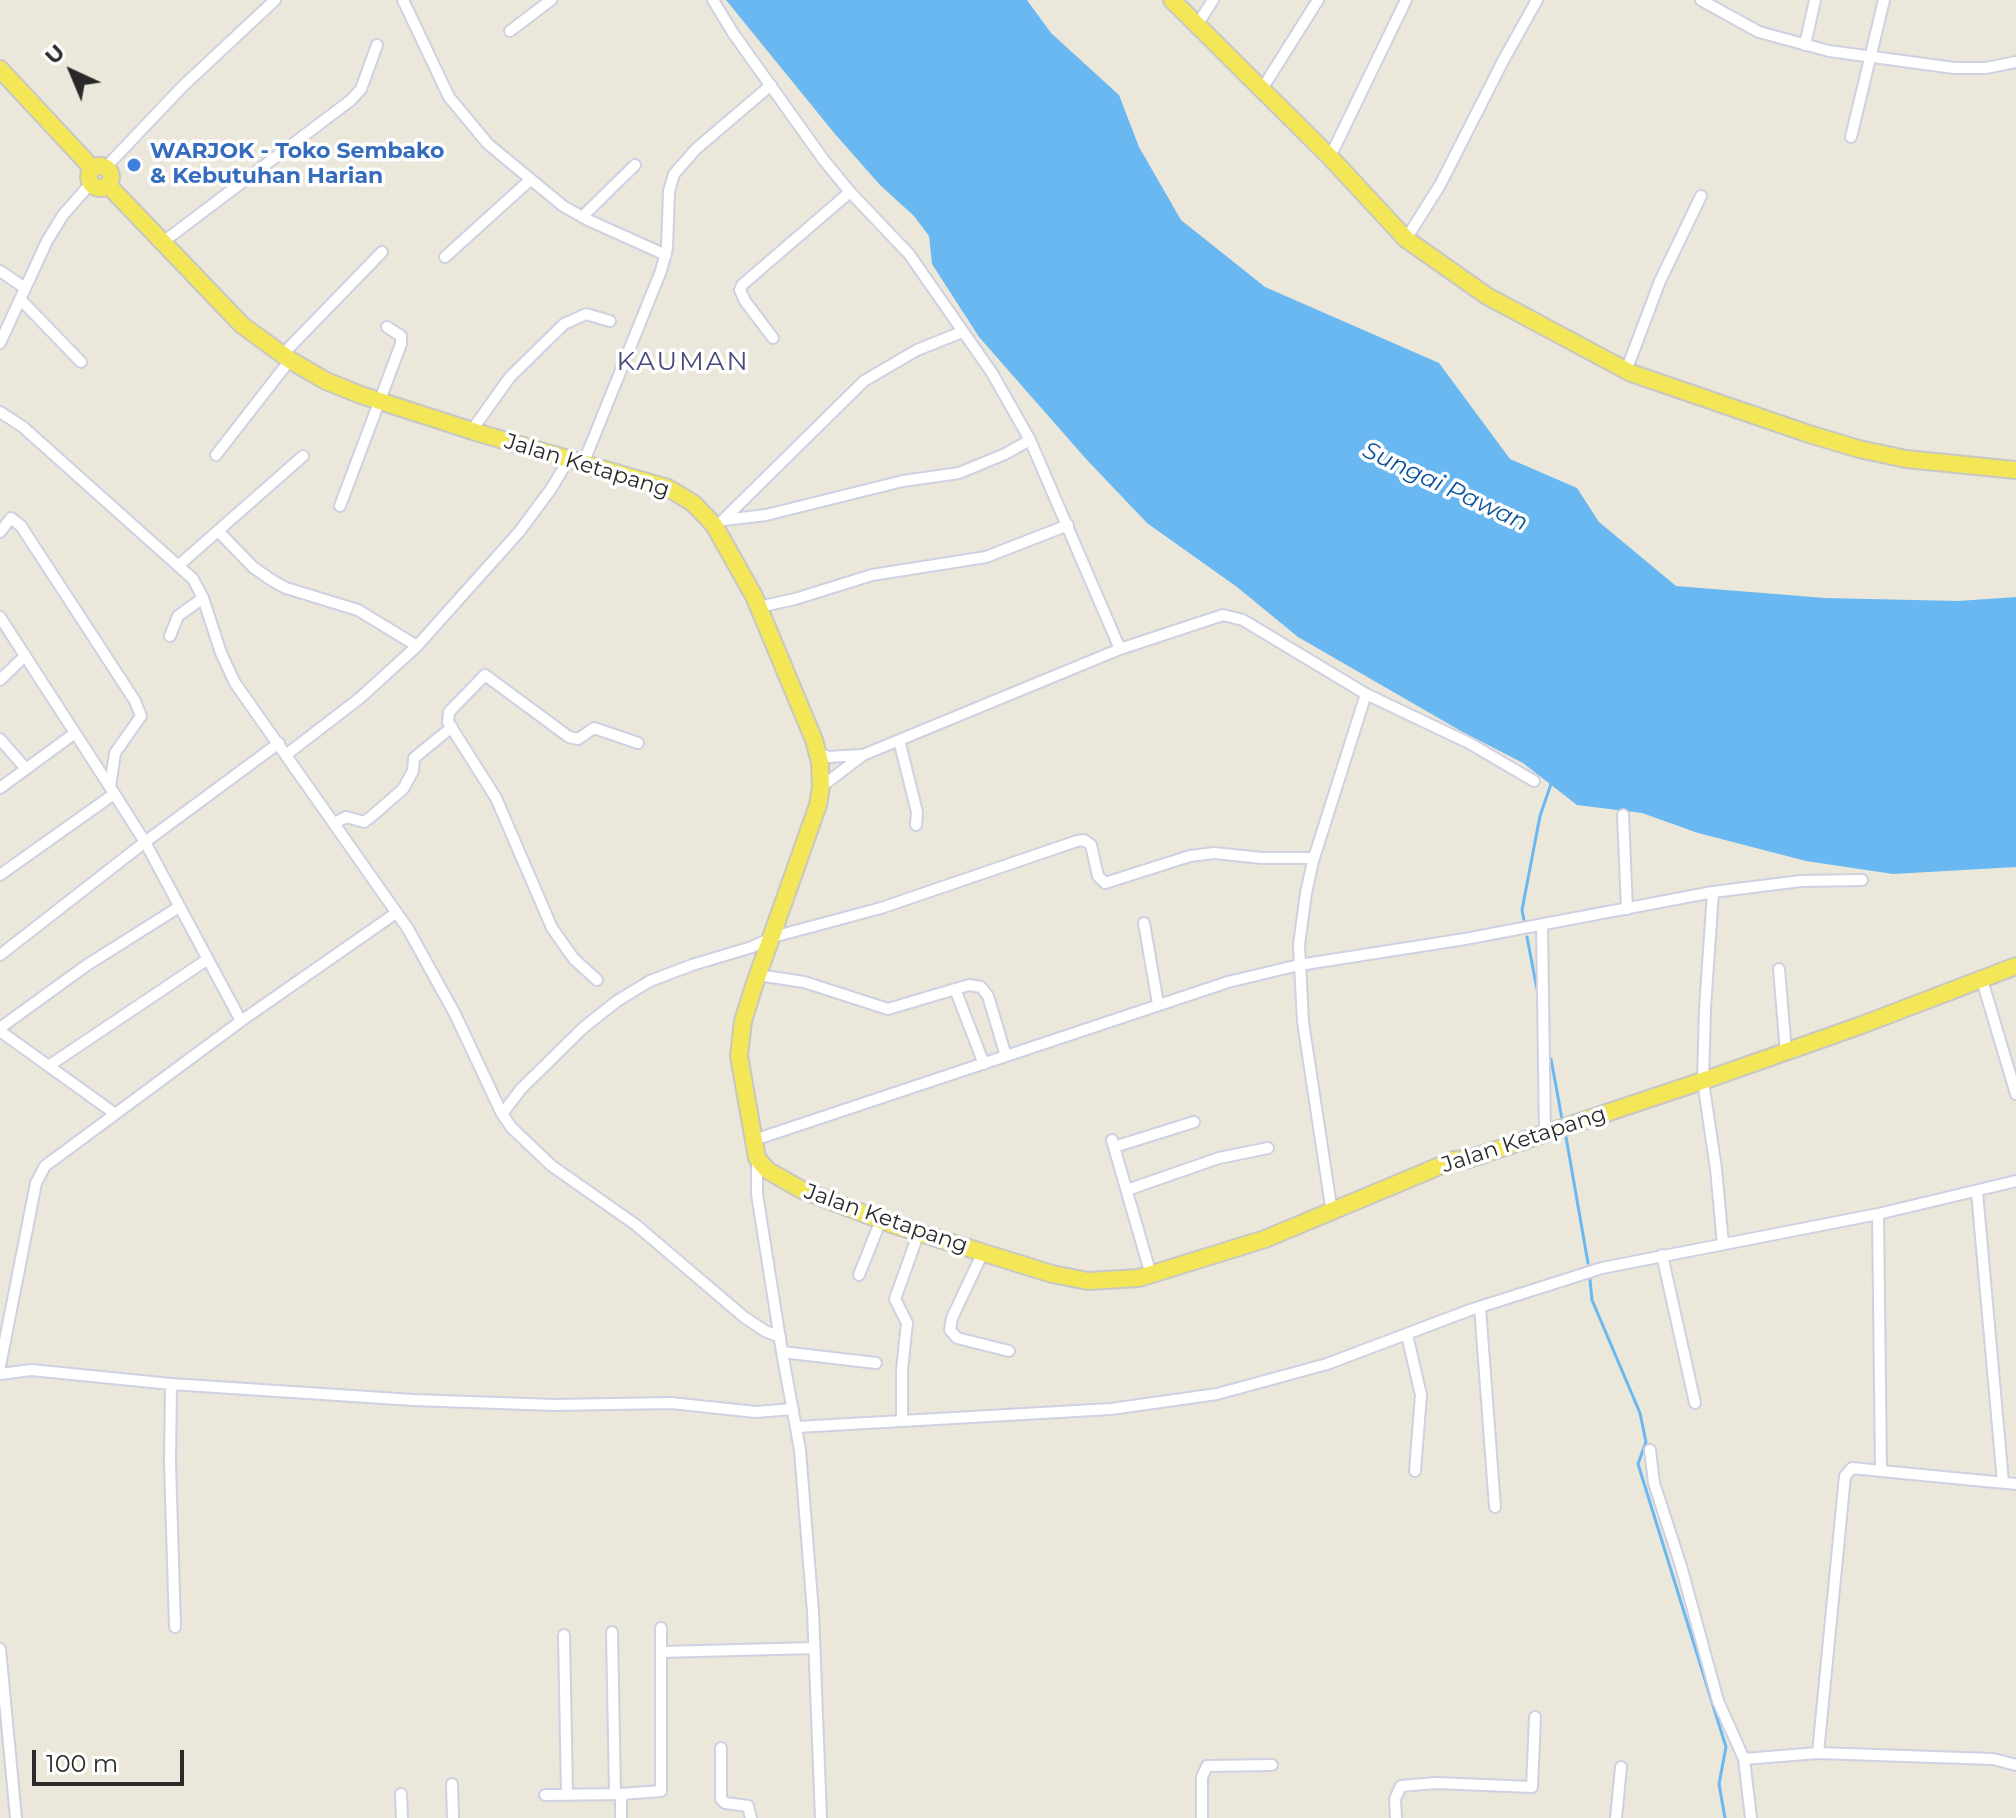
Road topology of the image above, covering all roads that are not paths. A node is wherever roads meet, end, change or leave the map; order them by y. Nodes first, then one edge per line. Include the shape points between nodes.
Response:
1 (275, 0) edge
2 (403, 0) edge
3 (551, 0) edge
4 (713, 0) edge
5 (1172, 0) edge
6 (1213, 0) edge
7 (1318, 0) edge
8 (1406, 0) edge
9 (1537, 0) edge
10 (1701, 0) edge
11 (1815, 0) edge
12 (1884, 0) edge
13 (1197, 25) junction
14 (510, 31) dead end
15 (377, 45) dead end
16 (1805, 45) junction
17 (1871, 57) junction
18 (2016, 62) edge
19 (0, 69) edge
20 (771, 85) junction
21 (1262, 89) junction
22 (1851, 137) dead end
23 (1330, 157) junction
24 (635, 165) dead end
25 (99, 176) junction
26 (530, 180) junction
27 (850, 192) junction
28 (1701, 196) dead end
29 (582, 217) junction
30 (1406, 239) junction
31 (163, 242) junction
32 (382, 252) dead end
33 (666, 255) junction
34 (445, 257) dead end
35 (0, 271) edge
36 (22, 294) junction
37 (610, 321) dead end
38 (387, 327) dead end
39 (962, 332) junction
40 (773, 338) dead end
41 (0, 343) edge
42 (286, 357) junction
43 (81, 362) dead end
44 (1626, 371) junction
45 (378, 401) junction
46 (0, 412) edge
47 (472, 430) junction
48 (1030, 440) junction
49 (216, 455) dead end
50 (303, 456) dead end
51 (576, 462) junction
52 (2016, 470) edge
53 (340, 506) dead end
54 (719, 522) junction
55 (1068, 525) junction
56 (218, 531) junction
57 (0, 532) edge
58 (178, 566) junction
59 (203, 598) junction
60 (759, 607) junction
61 (0, 617) edge
62 (170, 636) dead end
63 (417, 646) junction
64 (1120, 649) junction
65 (25, 656) junction
66 (0, 680) edge
67 (1366, 694) junction
68 (452, 727) junction
69 (75, 733) junction
70 (0, 739) edge
71 (899, 740) junction
72 (279, 743) junction
73 (638, 743) dead end
74 (818, 753) junction
75 (287, 754) junction
76 (863, 755) junction
77 (26, 769) junction
78 (1534, 781) dead end
79 (821, 787) junction
80 (0, 788) edge
81 (112, 791) junction
82 (1623, 815) dead end
83 (335, 823) junction
84 (916, 825) dead end
85 (145, 842) junction
86 (1314, 858) junction
87 (0, 875) edge
88 (1862, 880) dead end
89 (1713, 892) junction
90 (179, 907) junction
91 (1627, 909) junction
92 (396, 913) junction
93 (1144, 923) dead end
94 (1542, 925) junction
95 (773, 937) junction
96 (0, 955) edge
97 (208, 959) junction
98 (1299, 965) junction
99 (2016, 966) edge
100 (1779, 969) dead end
101 (758, 975) junction
102 (597, 980) dead end
103 (1982, 980) junction
104 (955, 989) junction
105 (1158, 1004) junction
106 (241, 1021) junction
107 (0, 1030) edge
108 (1786, 1052) junction
109 (1006, 1056) junction
110 (984, 1064) junction
111 (50, 1065) junction
112 (1703, 1081) junction
113 (2016, 1094) edge
114 (114, 1113) junction
115 (502, 1114) junction
116 (1194, 1122) dead end
117 (1545, 1134) junction
118 (754, 1140) junction
119 (1268, 1148) dead end
120 (757, 1158) junction
121 (2016, 1181) edge
122 (1127, 1190) junction
123 (1977, 1192) junction
124 (1332, 1213) junction
125 (1878, 1214) junction
126 (881, 1220) junction
127 (919, 1232) junction
128 (1723, 1244) junction
129 (983, 1252) junction
130 (1662, 1255) junction
131 (859, 1275) dead end
132 (1151, 1275) junction
133 (1480, 1307) junction
134 (1407, 1335) junction
135 (780, 1337) junction
136 (1009, 1351) dead end
137 (782, 1352) junction
138 (1, 1353) edge
139 (876, 1363) dead end
140 (0, 1366) edge
141 (0, 1374) edge
142 (171, 1384) junction
143 (1695, 1403) dead end
144 (793, 1409) junction
145 (902, 1420) junction
146 (797, 1427) junction
147 (1650, 1450) dead end
148 (1415, 1471) dead end
149 (1881, 1471) junction
150 (2003, 1482) junction
151 (2016, 1484) edge
152 (1495, 1507) dead end
153 (175, 1627) dead end
154 (661, 1628) dead end
155 (612, 1632) dead end
156 (564, 1635) dead end
157 (814, 1648) junction
158 (0, 1649) edge
159 (661, 1652) junction
160 (1535, 1717) dead end
161 (721, 1748) dead end
162 (1818, 1753) junction
163 (1744, 1759) junction
164 (1272, 1765) dead end
165 (2016, 1765) edge
166 (1621, 1767) dead end
167 (452, 1784) dead end
168 (401, 1794) dead end
169 (618, 1794) junction
170 (545, 1795) dead end
171 (567, 1795) junction
172 (16, 1818) edge
173 (402, 1818) edge
174 (453, 1818) edge
175 (621, 1818) edge
176 (751, 1818) edge
177 (821, 1818) edge
178 (1202, 1818) edge
179 (1396, 1818) edge
180 (1616, 1818) edge
181 (1751, 1818) edge

1 - 25 street via 183,86
2 - 26 street via 462,116
3 - 14 street
4 - 20 street
5 - 13 main road
6 - 13 street
7 - 21 street
8 - 23 street
9 - 30 street
10 - 16 street via 1750,28
11 - 16 street
12 - 17 street
13 - 21 main road
15 - 31 street via 361,89 351,100
16 - 17 street
17 - 18 street via 1954,68
17 - 22 street
19 - 25 main road, Jalan Ketapang
20 - 27 street
20 - 33 street via 674,174
21 - 23 main road
23 - 30 main road
24 - 29 street
25 - 31 main road, Jalan Ketapang
25 - 36 street via 63,215
26 - 29 street
26 - 34 street
27 - 39 street via 909,254
27 - 40 street via 742,285 745,301
28 - 44 street via 1660,281
29 - 33 street
30 - 44 main road via 1487,296
31 - 42 main road, Jalan Ketapang via 242,325
32 - 42 street
33 - 51 street
35 - 36 street
36 - 41 street
36 - 43 street
37 - 47 street via 586,314 564,324 499,389
38 - 45 street via 401,341
39 - 48 street
39 - 54 street via 917,350 864,381
42 - 45 main road, Jalan Ketapang via 326,381
42 - 49 street
44 - 52 main road via 1859,449
45 - 47 main road, Jalan Ketapang
45 - 53 street
46 - 58 street
47 - 51 main road, Jalan Ketapang
48 - 54 street via 959,473
48 - 55 street
50 - 56 street
51 - 54 main road, Jalan Ketapang via 668,488
51 - 63 street
54 - 60 main road, Jalan Ketapang
55 - 60 street via 986,557 872,575
55 - 64 street
56 - 58 street
56 - 63 street via 273,581 358,610
57 - 81 street via 11,518 21,526 139,710 137,726 115,753
58 - 59 street
59 - 62 street via 178,616
59 - 72 street via 235,683
60 - 74 main road, Jalan Ketapang
61 - 65 street
63 - 75 street
64 - 67 street via 1230,615
64 - 71 street
65 - 66 street
65 - 69 street
67 - 78 street
67 - 86 street
68 - 73 street via 451,708 485,675 569,737 578,739 594,728
68 - 83 street via 414,758 403,789 372,816 364,822 346,817
68 - 102 street via 496,798 552,928
69 - 77 street
69 - 81 street
70 - 77 street
71 - 76 street
71 - 84 street
72 - 75 street
72 - 85 street
74 - 76 street
74 - 79 main road, Jalan Ketapang
75 - 83 street
76 - 79 street
77 - 80 street
79 - 95 main road, Jalan Ketapang
81 - 85 street
81 - 87 street
82 - 91 street
83 - 92 street
85 - 90 street
85 - 96 street
86 - 95 street via 1214,853 1105,883 1098,876 1091,845 1084,840 881,908
86 - 98 street
88 - 89 street
89 - 91 street
89 - 112 street
90 - 97 street
90 - 107 street via 87,965
91 - 94 street
92 - 106 street
92 - 115 street via 455,1014
93 - 105 street
94 - 98 street
94 - 117 street
95 - 101 main road, Jalan Ketapang
95 - 115 street via 650,981 617,1001 583,1028
97 - 106 street
97 - 111 street
98 - 105 street
98 - 124 street
99 - 103 main road, Jalan Ketapang
100 - 108 street
101 - 104 street via 804,982 888,1009
101 - 118 main road, Jalan Ketapang via 743,1021 739,1056
103 - 108 main road, Jalan Ketapang
103 - 113 street
104 - 109 street via 976,986 985,991
104 - 110 street
105 - 109 street
106 - 114 street
107 - 111 street
108 - 112 main road, Jalan Ketapang
109 - 110 street
110 - 118 street
111 - 114 street
112 - 117 main road, Jalan Ketapang
112 - 128 street
114 - 138 street via 39,1175
115 - 135 street via 566,1178 636,1225 755,1326
116 - 122 street via 1113,1144
117 - 124 main road, Jalan Ketapang via 1462,1160
118 - 120 main road, Jalan Ketapang
119 - 122 street via 1219,1158
120 - 126 main road, Jalan Ketapang via 793,1186
120 - 135 street via 757,1194
121 - 123 street
122 - 132 street
123 - 125 street
123 - 150 street
124 - 132 main road, Jalan Ketapang
125 - 128 street
125 - 149 street
126 - 127 main road, Jalan Ketapang
126 - 131 street
127 - 129 main road, Jalan Ketapang
127 - 145 street via 895,1299 907,1323
128 - 130 street
129 - 132 main road, Jalan Ketapang via 1088,1281
129 - 136 street via 950,1330 957,1338
130 - 133 street
130 - 143 street
133 - 134 street
133 - 152 street
134 - 145 street via 1283,1378 1187,1399 1111,1409
134 - 148 street via 1421,1395
135 - 137 street
137 - 139 street
137 - 144 street
138 - 140 street
141 - 142 street via 31,1370
142 - 144 street via 428,1401
142 - 153 street
144 - 146 street
145 - 146 street
146 - 157 street
147 - 163 street via 1654,1483 1718,1701
149 - 150 street
149 - 162 street via 1852,1468 1845,1476
150 - 151 street
154 - 159 street
155 - 169 street
156 - 171 street
157 - 159 street
157 - 177 street
158 - 172 street
159 - 169 street via 661,1791
160 - 179 street via 1532,1787 1401,1786
161 - 176 street via 721,1799 748,1806
162 - 163 street
162 - 165 street via 1993,1759
163 - 181 street
164 - 178 street via 1205,1768
166 - 180 street
167 - 174 street
168 - 173 street
169 - 171 street
169 - 175 street
170 - 171 street

